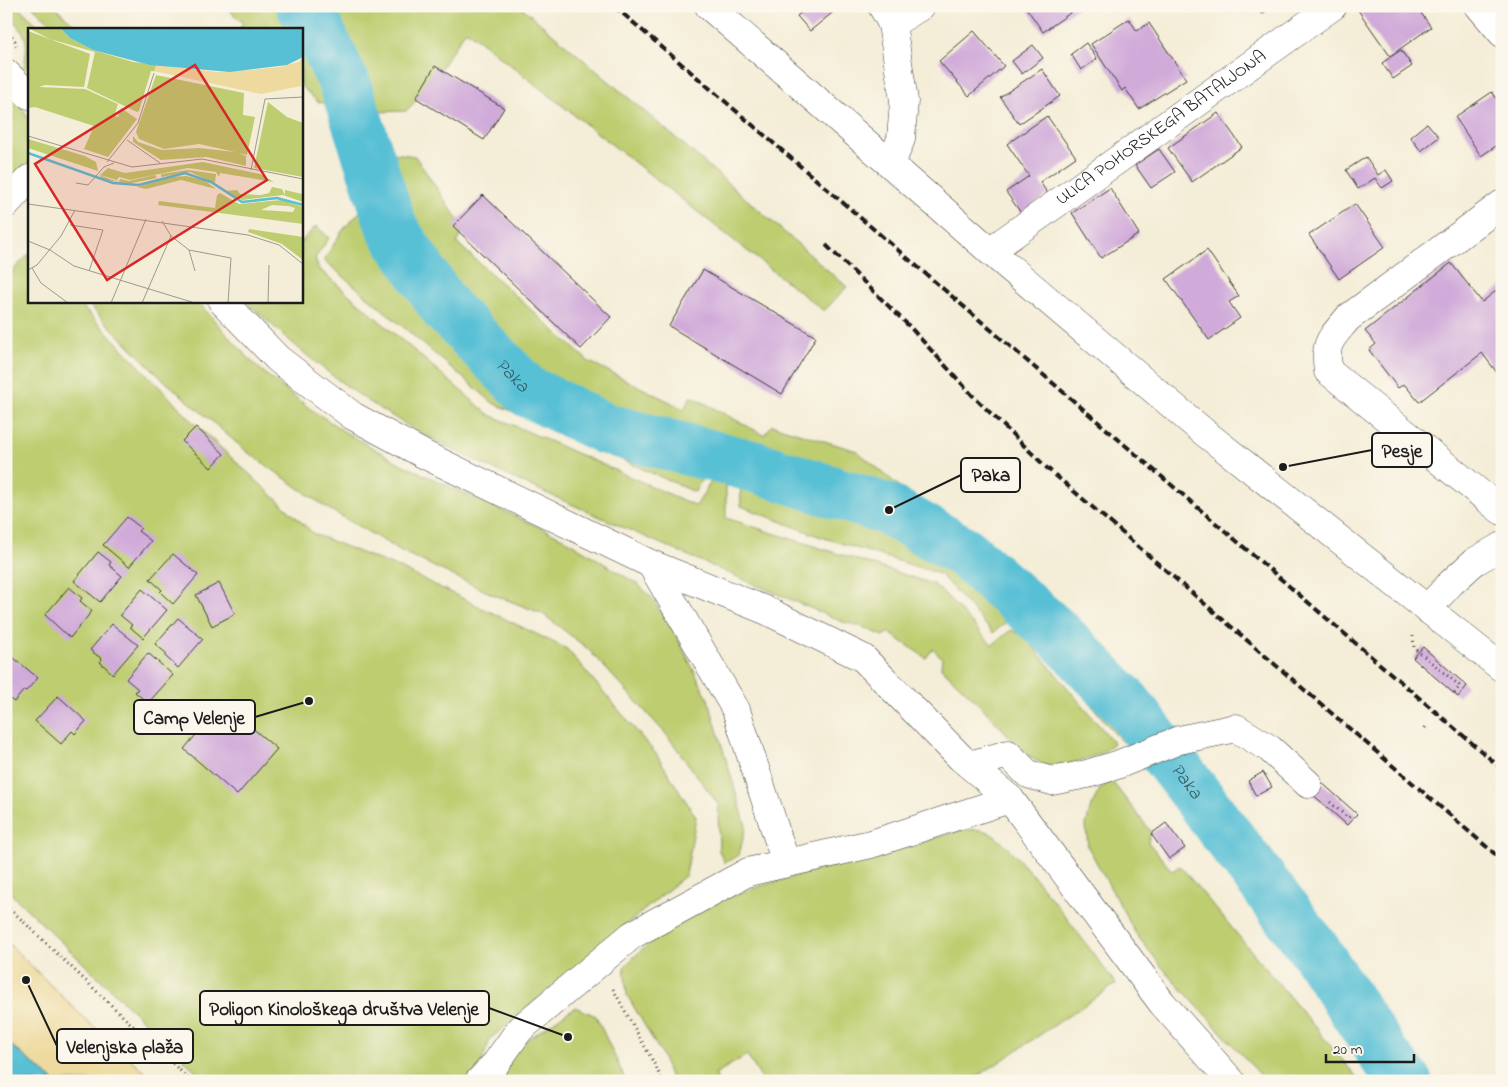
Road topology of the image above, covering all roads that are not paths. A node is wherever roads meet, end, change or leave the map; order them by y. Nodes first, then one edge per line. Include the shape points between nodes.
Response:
1 (709, 6) edge
2 (921, 6) edge
3 (1333, 6) edge
4 (1478, 6) edge
5 (887, 15) edge
6 (1502, 33) edge
7 (6, 73) edge
8 (28, 94) edge
9 (891, 164) junction
10 (28, 180) edge
11 (6, 204) edge
12 (1502, 204) edge
13 (990, 250) junction
14 (223, 302) edge
15 (1502, 511) edge
16 (1502, 546) edge
17 (651, 564) junction
18 (1427, 609) junction
19 (1502, 668) edge
20 (970, 765) junction
21 (1308, 784) dead end
22 (1010, 798) junction
23 (786, 863) junction
24 (479, 1081) edge
25 (1231, 1081) edge

1 - 9 street
2 - 5 street
3 - 13 street, ULICA POHORSKEGA BATALJONA
4 - 6 street
5 - 9 street via 904,101 901,139
7 - 8 street
9 - 13 street
10 - 11 street
12 - 15 street via 1348,318 1329,341 1325,355 1328,371
13 - 18 street via 1205,433
14 - 17 street via 278,360 353,416 425,455
16 - 18 street via 1474,562
17 - 20 street via 765,610 862,658
17 - 23 street via 736,710
18 - 19 street
20 - 21 street via 1008,754 1028,774 1052,781 1087,774 1179,740 1236,728 1270,749
20 - 22 street
22 - 23 street via 871,844
22 - 25 street via 1162,1003
23 - 24 street via 748,872 632,935 520,1029

